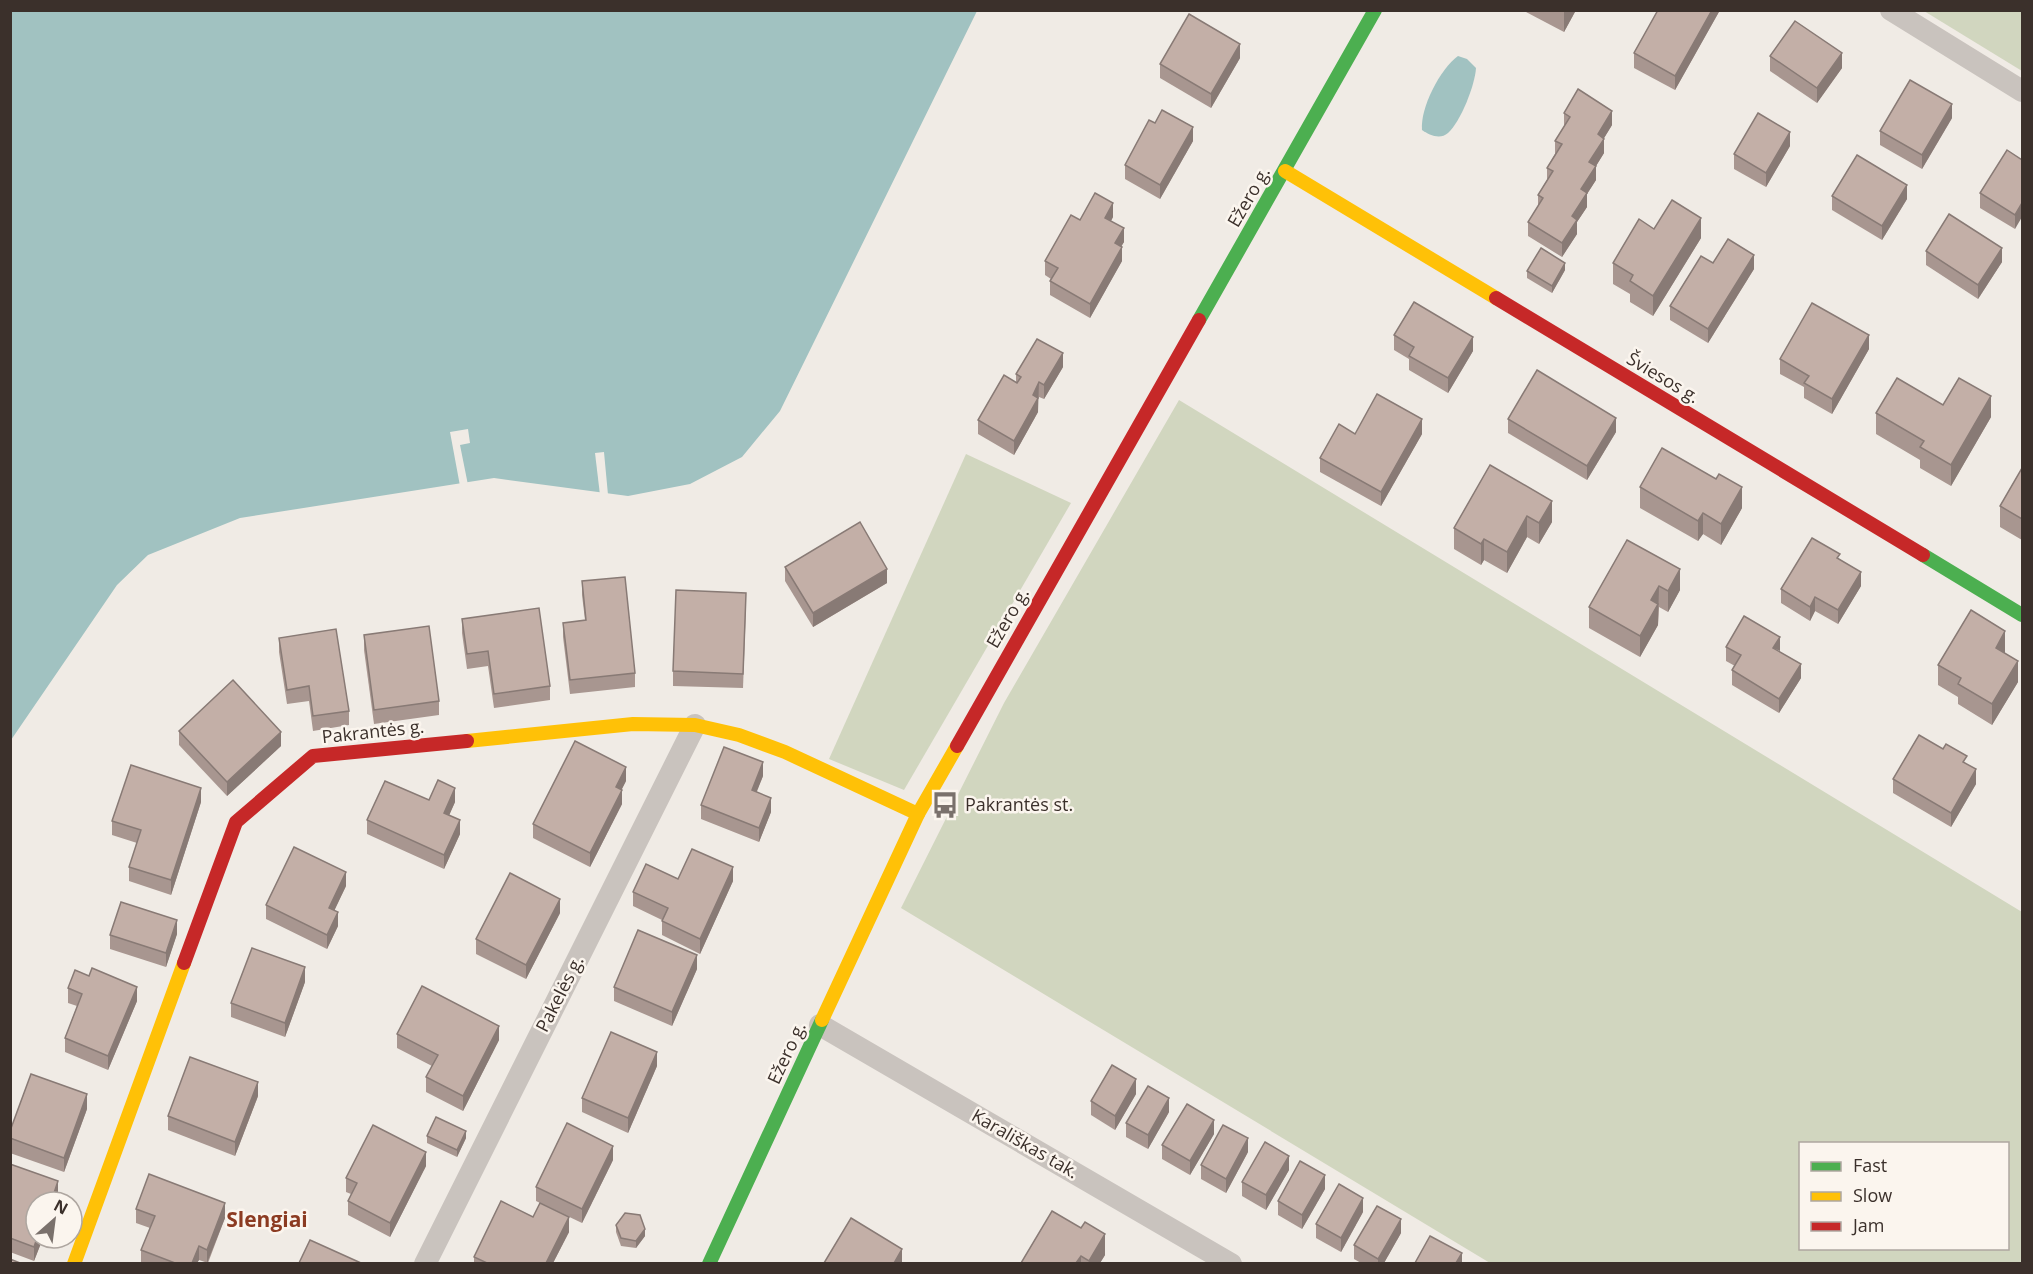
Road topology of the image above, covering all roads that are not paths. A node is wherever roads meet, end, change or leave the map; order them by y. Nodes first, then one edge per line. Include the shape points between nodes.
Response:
1 (1375, 10) edge
2 (1891, 10) edge
3 (2022, 91) edge
4 (1285, 171) junction
5 (2022, 615) edge
6 (695, 725) junction
7 (918, 814) junction
8 (820, 1025) junction
9 (74, 1263) edge
10 (425, 1263) edge
11 (709, 1263) edge
12 (1231, 1263) edge

1 - 4 street, Ežero g.
2 - 3 street
4 - 5 street, Šviesos g.
4 - 7 street, Ežero g.
6 - 7 street, Pakrantės g. via 739,735 785,752
6 - 9 street, Pakrantės g. via 633,724 313,756 275,787 236,822
6 - 10 street, Pakelės g.
7 - 8 street, Ežero g.
8 - 11 street, Ežero g.
8 - 12 street, Karališkas tak.

